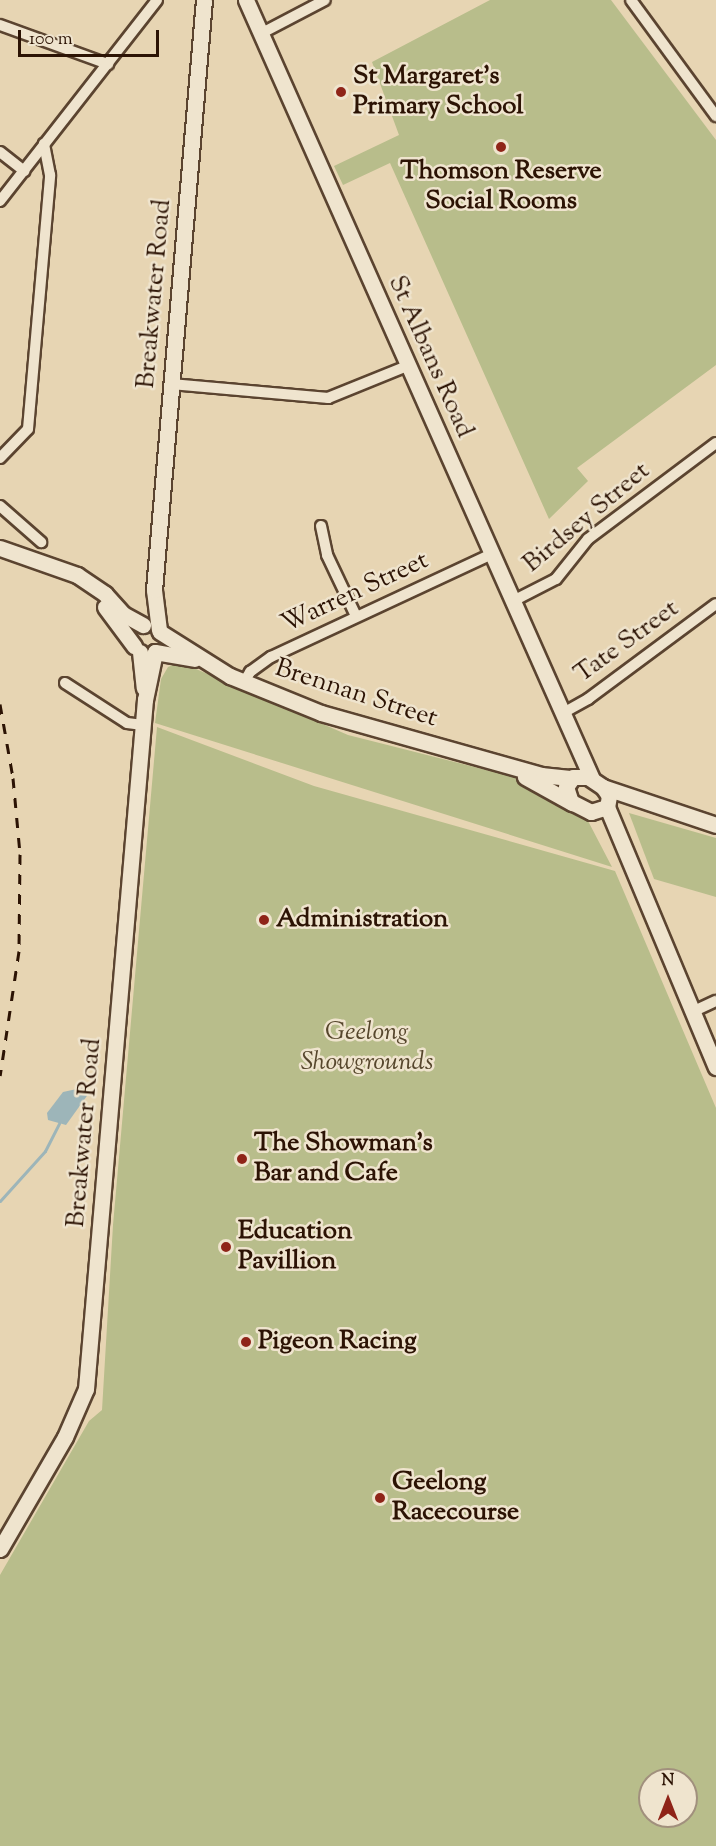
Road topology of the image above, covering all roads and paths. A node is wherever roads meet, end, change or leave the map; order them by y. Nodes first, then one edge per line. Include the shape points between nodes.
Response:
1 (157, 0) edge
2 (246, 0) edge
3 (325, 0) edge
4 (646, 0) edge
5 (203, 1) edge
6 (634, 4) edge
7 (0, 25) edge
8 (260, 34) junction
9 (108, 64) junction
10 (716, 116) edge
11 (44, 144) junction
12 (0, 152) edge
13 (24, 171) junction
14 (0, 201) edge
15 (407, 366) junction
16 (171, 384) junction
17 (716, 443) edge
18 (0, 458) edge
19 (0, 506) edge
20 (321, 526) dead end
21 (41, 542) dead end
22 (0, 548) edge
23 (492, 554) junction
24 (46, 562) junction
25 (154, 590) junction
26 (513, 601) junction
27 (716, 604) edge
28 (356, 616) junction
29 (143, 625) junction
30 (160, 631) junction
31 (146, 651) junction
32 (208, 664) junction
33 (244, 682) junction
34 (65, 683) dead end
35 (563, 713) junction
36 (143, 725) junction
37 (573, 732) junction
38 (492, 761) junction
39 (570, 778) junction
40 (597, 783) junction
41 (578, 807) junction
42 (608, 807) junction
43 (656, 808) junction
44 (716, 825) edge
45 (627, 859) junction
46 (716, 1001) edge
47 (692, 1012) junction
48 (716, 1067) edge
49 (0, 1549) edge

1 - 9 street
2 - 8 street, St Albans Road
3 - 8 street
4 - 6 street
5 - 16 street, Breakwater Road
6 - 10 street
7 - 9 street
8 - 15 street, St Albans Road
9 - 11 street
11 - 13 street
11 - 18 street via 50,175 28,429
12 - 13 street
13 - 14 street
15 - 16 street via 328,398
15 - 23 street, St Albans Road
16 - 25 street, Breakwater Road
17 - 26 street, Birdsey Street via 588,539 556,579
19 - 21 street
20 - 28 street via 327,555
22 - 24 street
23 - 26 street, St Albans Road
23 - 28 street, Warren Street
24 - 29 street, Brennan Street via 90,583 123,614
24 - 31 street via 100,601
25 - 29 street, Breakwater Road
25 - 30 street, Breakwater Road
26 - 35 street, St Albans Road
27 - 35 street, Tate Street via 588,699
28 - 33 street, Warren Street via 267,659
29 - 30 street, Brennan Street
29 - 31 street, Breakwater Road via 134,634
30 - 31 street via 161,645
30 - 32 street, Brennan Street
31 - 32 street, Brennan Street
31 - 36 street, Breakwater Road
32 - 33 street, Brennan Street
33 - 38 street, Brennan Street via 321,713
34 - 36 street via 128,723
35 - 37 street, St Albans Road
36 - 49 street, Breakwater Road via 86,1389 65,1437
37 - 39 street, St Albans Road via 577,758
37 - 40 street, St Albans Road
38 - 39 street, Brennan Street
38 - 41 street, Brennan Street
39 - 40 street, Brennan Street
39 - 41 street, St Albans Road via 566,795
40 - 42 street, St Albans Road via 609,799
40 - 43 street
41 - 42 street via 598,812
41 - 45 street via 601,825
42 - 43 street
42 - 45 street
43 - 44 street
45 - 47 street
46 - 47 street
47 - 48 street

